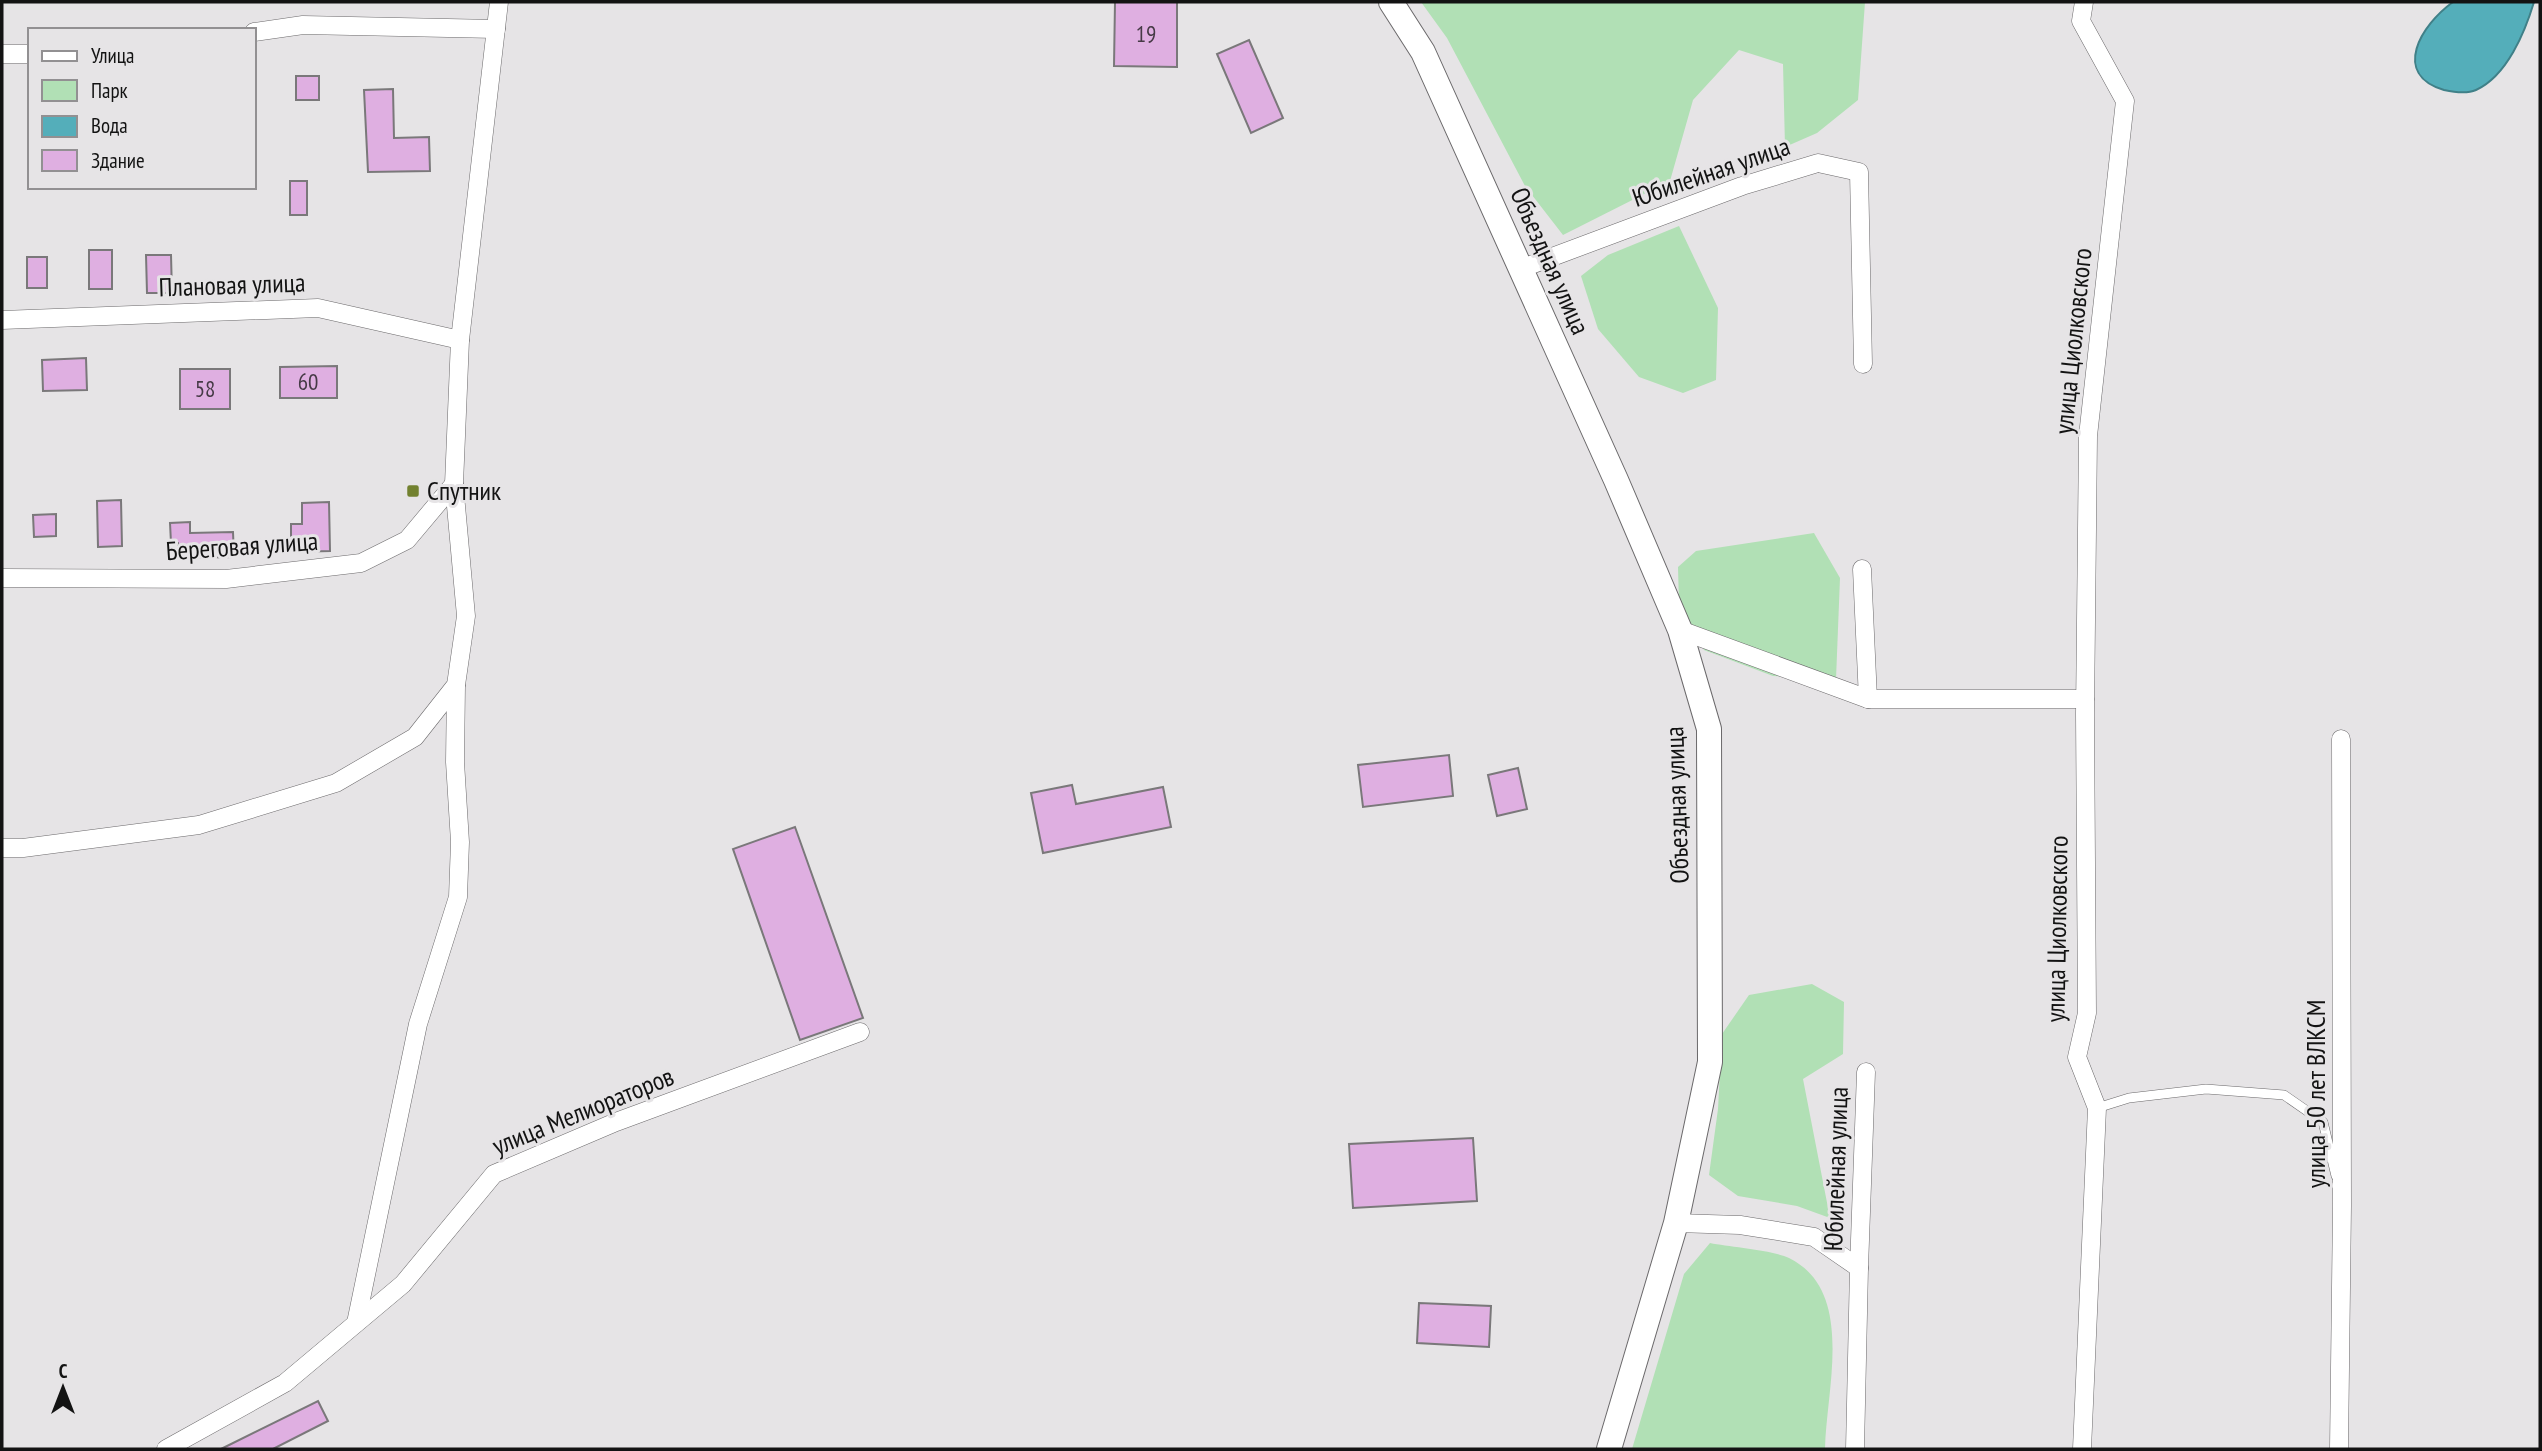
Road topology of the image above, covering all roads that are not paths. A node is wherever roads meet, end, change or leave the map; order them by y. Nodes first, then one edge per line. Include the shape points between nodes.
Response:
1 (499, 2) edge
2 (1391, 2) edge
3 (2084, 2) edge
4 (496, 29) junction
5 (256, 32) edge
6 (2, 54) edge
7 (28, 54) edge
8 (1520, 269) junction
9 (2, 320) edge
10 (460, 340) junction
11 (1863, 364) dead end
12 (454, 484) junction
13 (1862, 569) dead end
14 (2, 578) edge
15 (1680, 630) junction
16 (456, 685) junction
17 (1868, 699) junction
18 (2085, 699) junction
19 (2341, 739) dead end
20 (2, 848) edge
21 (860, 1032) dead end
22 (1866, 1072) dead end
23 (2097, 1108) junction
24 (2342, 1206) junction
25 (1676, 1223) junction
26 (1859, 1268) junction
27 (356, 1323) junction
28 (166, 1449) edge
29 (1609, 1449) edge
30 (1854, 1449) edge
31 (2082, 1449) edge
32 (2339, 1449) edge

1 - 4 street
2 - 8 main road, Объездная улица via 1423,52
3 - 18 street, улица Циолковского via 2081,21 2125,101 2088,436
4 - 5 street via 303,25
4 - 10 street
6 - 7 street
8 - 11 street, Юбилейная улица via 1742,186 1818,163 1859,172
8 - 15 main road, Объездная улица
9 - 10 street, Плановая улица via 318,307
10 - 12 street
12 - 14 street, Береговая улица via 407,540 362,563 226,579
12 - 16 street via 466,615
13 - 17 street
15 - 17 street
15 - 25 main road, Объездная улица via 1709,729 1710,1062
16 - 20 street via 415,737 336,783 199,825
16 - 27 street via 458,897 418,1024
17 - 18 street
18 - 23 street, улица Циолковского via 2087,1013 2077,1057
19 - 24 street, улица 50 лет ВЛКСМ
21 - 27 street, улица Мелиораторов via 616,1122 494,1174 403,1284
22 - 26 street, Юбилейная улица
23 - 24 lane via 2130,1098 2206,1089 2284,1095 2323,1122
23 - 31 street, улица Циолковского
24 - 32 street, улица 50 лет ВЛКСМ
25 - 26 street, Юбилейная улица via 1740,1225 1814,1237
25 - 29 main road, Объездная улица
26 - 30 street, Юбилейная улица
27 - 28 street, улица Мелиораторов via 285,1383

